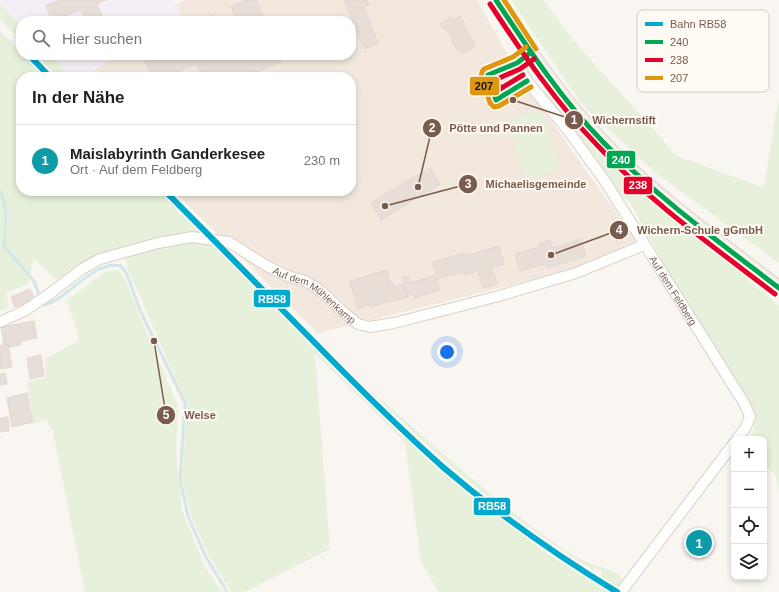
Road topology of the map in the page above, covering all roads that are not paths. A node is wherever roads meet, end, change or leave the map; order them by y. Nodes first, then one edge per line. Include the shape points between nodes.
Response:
1 (496, 0) edge
2 (530, 53) junction
3 (644, 245) junction
4 (779, 288) edge
5 (0, 322) edge
6 (739, 436) edge
7 (731, 447) edge
8 (621, 592) edge

1 - 2 main road
2 - 3 street, Auf dem Feldberg via 517,63 527,81 567,129 605,182
2 - 4 main road via 577,114 632,171
3 - 5 street, Auf dem Mühlenkamp via 569,275 491,298 370,327 358,324 322,292 305,281 267,266 228,242 192,238 158,243 100,259 24,311
3 - 6 street, Auf dem Feldberg via 744,403 750,416
7 - 8 street

